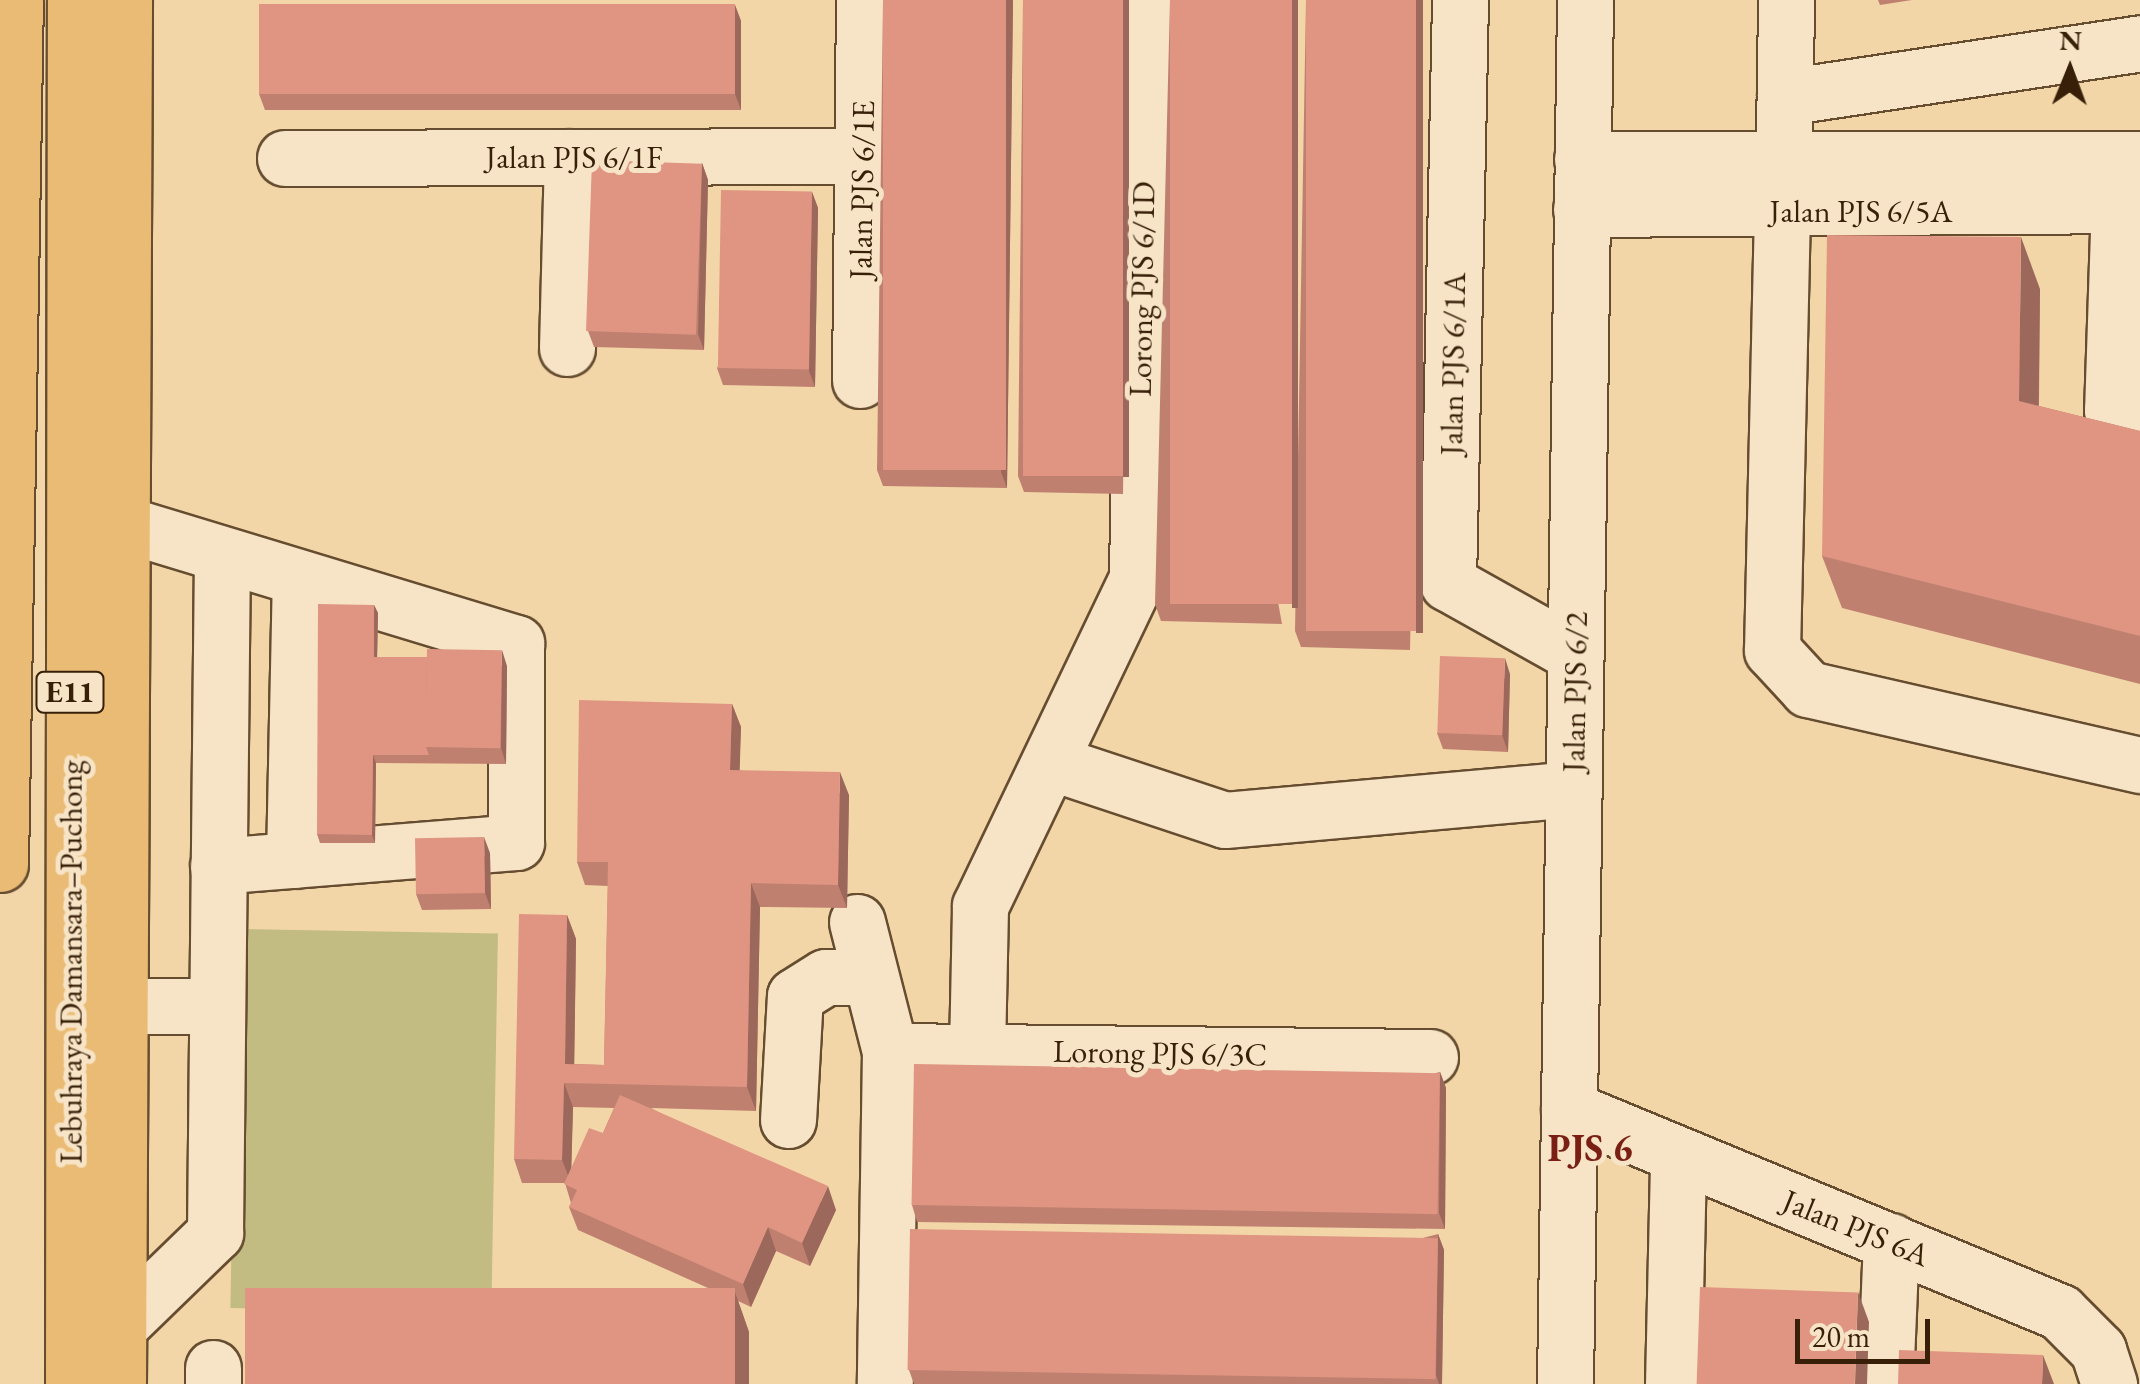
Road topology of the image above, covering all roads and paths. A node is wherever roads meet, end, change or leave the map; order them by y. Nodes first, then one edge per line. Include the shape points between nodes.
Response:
1 (15, 0) edge
2 (75, 0) edge
3 (124, 0) edge
4 (864, 0) edge
5 (1146, 0) edge
6 (1460, 0) edge
7 (1586, 0) edge
8 (1786, 0) edge
9 (2140, 44) edge
10 (1784, 96) junction
11 (863, 156) junction
12 (572, 157) junction
13 (285, 158) dead end
14 (1582, 184) junction
15 (2130, 184) edge
16 (1783, 186) junction
17 (567, 348) dead end
18 (860, 380) dead end
19 (2140, 435) edge
20 (124, 524) junction
21 (222, 555) junction
22 (300, 578) junction
23 (1575, 654) junction
24 (3, 655) edge
25 (1050, 762) junction
26 (2140, 765) edge
27 (1574, 790) junction
28 (294, 860) junction
29 (0, 864) edge
30 (218, 866) junction
31 (857, 922) dead end
32 (869, 977) junction
33 (121, 1006) junction
34 (217, 1006) junction
35 (890, 1050) junction
36 (976, 1050) junction
37 (1430, 1057) dead end
38 (1569, 1108) junction
39 (788, 1120) dead end
40 (1678, 1156) junction
41 (1891, 1242) junction
42 (119, 1326) junction
43 (73, 1384) edge
44 (118, 1384) edge
45 (885, 1384) edge
46 (1564, 1384) edge
47 (1673, 1384) edge
48 (1885, 1384) edge
49 (2109, 1384) edge

1 - 24 highway, E11
2 - 43 highway, Lebuhraya Damansara–Puchong / E11
3 - 20 highway
4 - 11 street, Jalan PJS 6/1E
5 - 25 street, Lorong PJS 6/1D via 1138,578
6 - 23 street, Jalan PJS 6/1A via 1448,582
7 - 14 street, Jalan PJS 6/2
8 - 10 street
9 - 10 street
10 - 16 street
11 - 12 street, Jalan PJS 6/1F
11 - 18 street, Jalan PJS 6/1E
12 - 13 street, Jalan PJS 6/1F
12 - 17 street
14 - 16 street, Jalan PJS 6/5A
14 - 23 street, Jalan PJS 6/2
15 - 16 street, Jalan PJS 6/5A
15 - 19 street via 2112,410
16 - 26 street via 1772,650 1808,688
20 - 21 street
20 - 33 highway
21 - 22 street
21 - 30 street
22 - 28 street
22 - 28 street via 516,643 516,842
23 - 27 street, Jalan PJS 6/2
24 - 29 highway, E11
25 - 27 street via 1225,820
25 - 36 street via 980,906
27 - 38 street, Jalan PJS 6/2
28 - 30 street
30 - 34 street
31 - 32 street
32 - 35 street
32 - 39 street via 826,976 795,996
33 - 34 street
33 - 42 highway
34 - 42 street via 215,1233
35 - 36 street, Lorong PJS 6/3C
35 - 45 street
36 - 37 street, Lorong PJS 6/3C
38 - 40 street, Jalan PJS 6A
38 - 46 street, Jalan PJS 6/2
40 - 41 street, Jalan PJS 6A
40 - 47 street
41 - 48 street
41 - 49 street, Jalan PJS 6A via 2060,1312 2098,1350
42 - 44 highway

